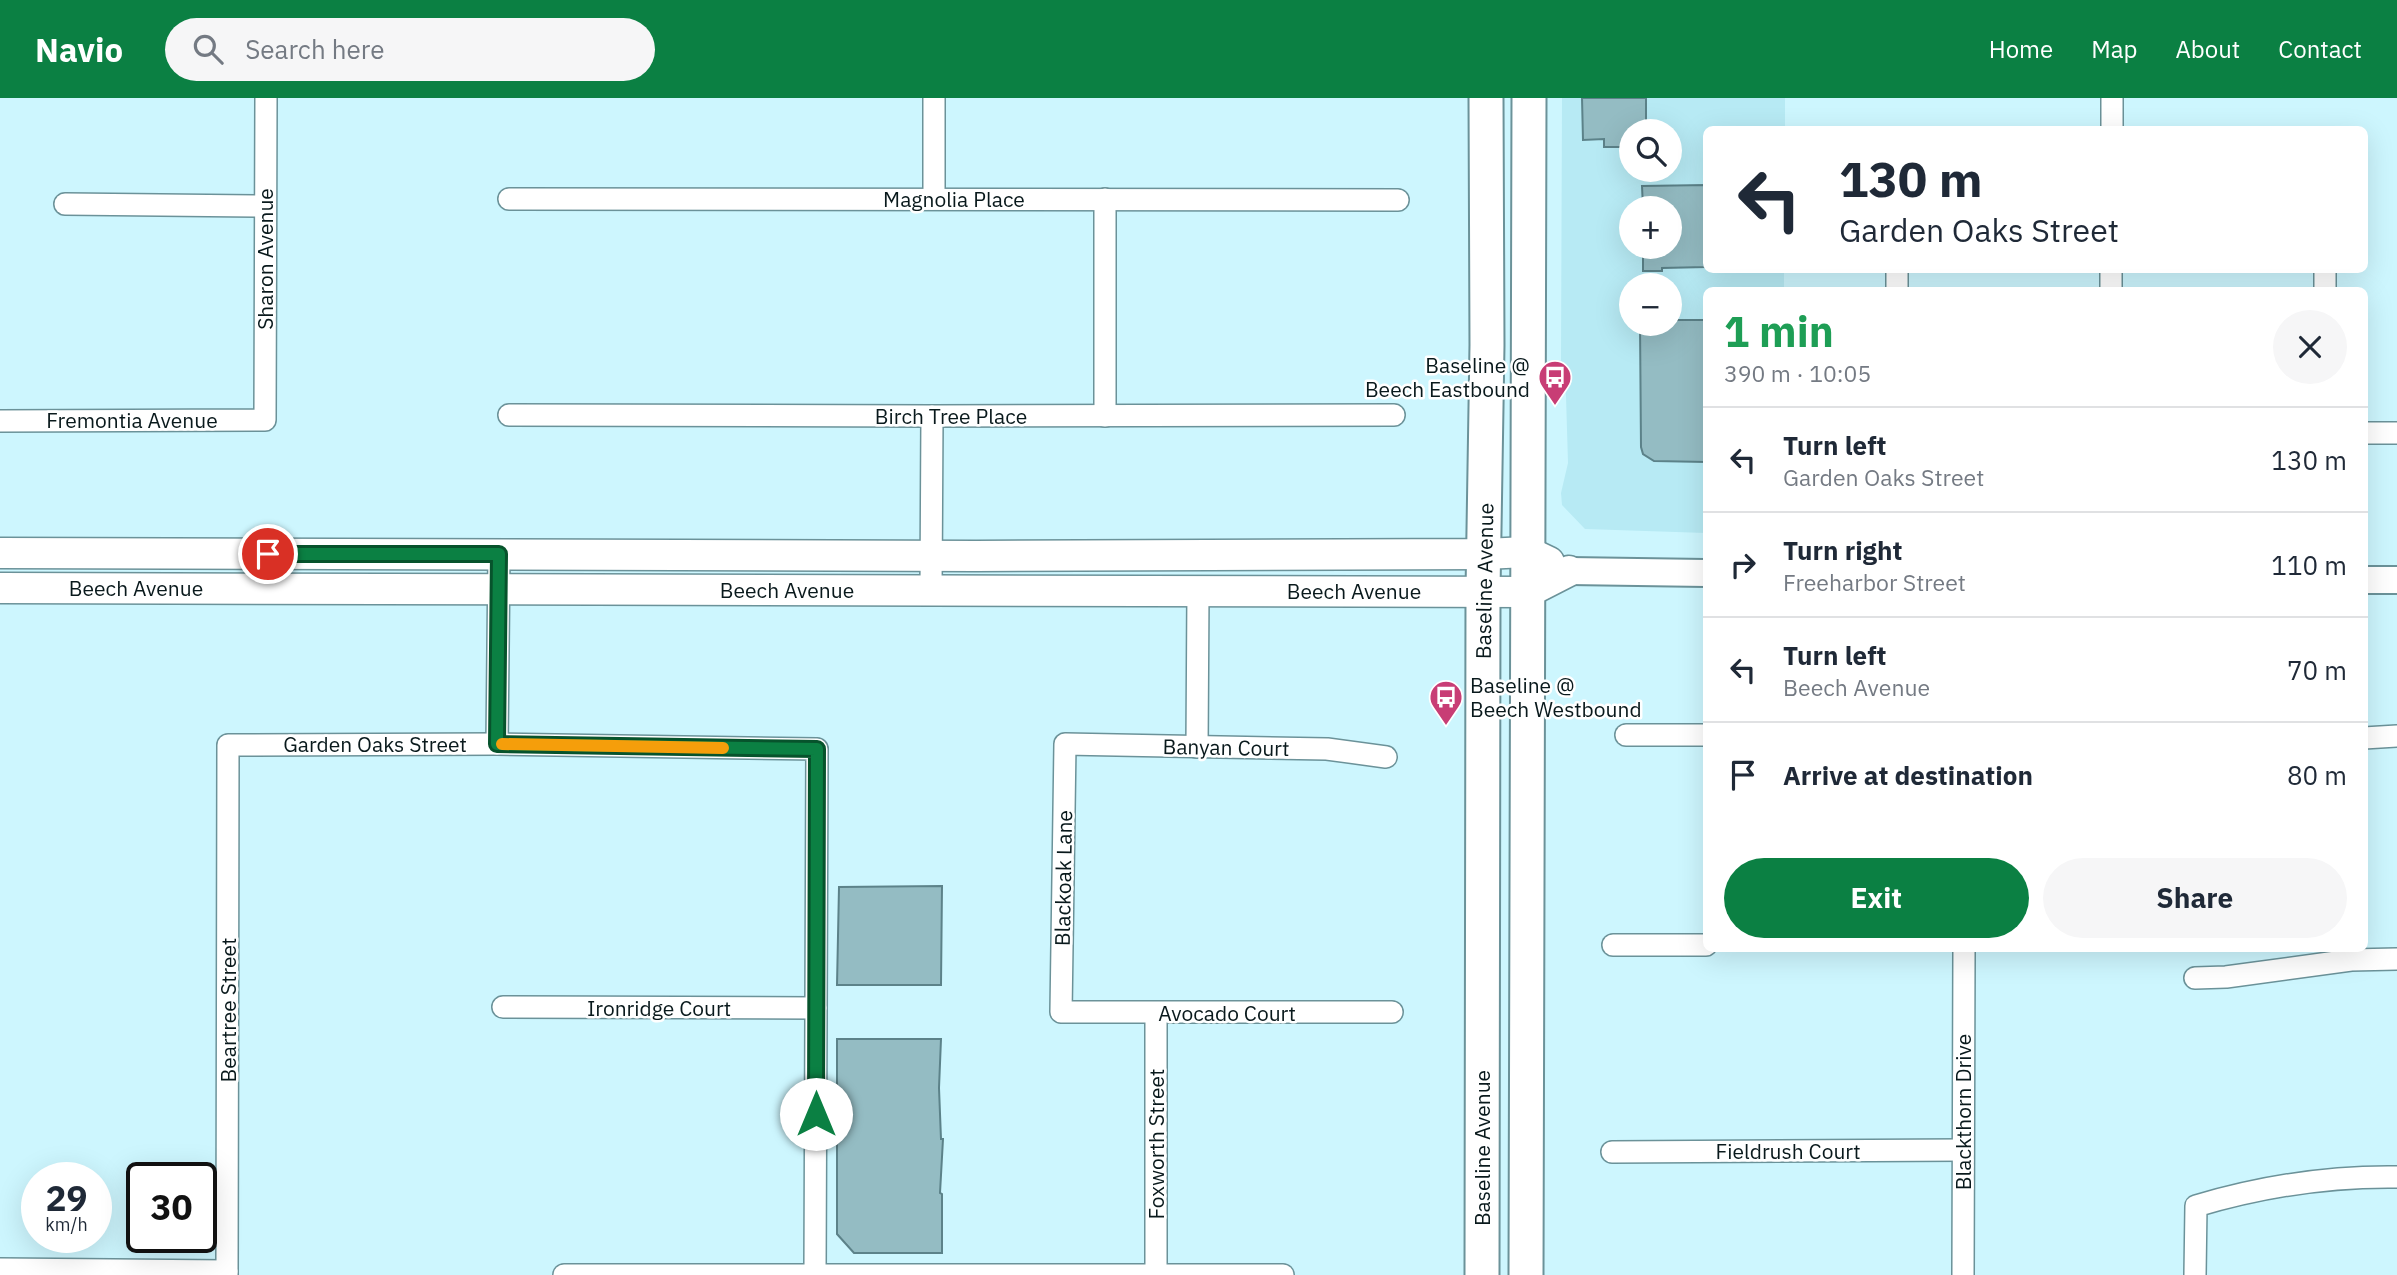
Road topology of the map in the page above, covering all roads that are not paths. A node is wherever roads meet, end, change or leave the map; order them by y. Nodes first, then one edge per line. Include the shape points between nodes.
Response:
1 (266, 98) edge
2 (934, 98) edge
3 (1486, 98) edge
4 (1529, 98) edge
5 (2112, 98) edge
6 (2112, 126) edge
7 (934, 198) junction
8 (509, 199) dead end
9 (1105, 199) junction
10 (1398, 200) dead end
11 (65, 204) dead end
12 (265, 206) junction
13 (509, 415) dead end
14 (1394, 415) dead end
15 (932, 416) junction
16 (1105, 416) junction
17 (265, 420) joint
18 (0, 421) edge
19 (2368, 433) edge
20 (2397, 433) edge
21 (1528, 552) junction
22 (0, 553) edge
23 (499, 554) junction
24 (1485, 554) junction
25 (931, 555) junction
26 (1569, 571) junction
27 (1703, 573) edge
28 (2368, 580) edge
29 (2397, 580) edge
30 (0, 588) edge
31 (499, 588) junction
32 (931, 590) junction
33 (1198, 591) junction
34 (1483, 591) junction
35 (1528, 592) junction
36 (1626, 735) dead end
37 (1703, 735) edge
38 (2397, 736) edge
39 (2368, 737) edge
40 (497, 744) junction
41 (1065, 744) joint
42 (228, 745) joint
43 (1197, 747) junction
44 (1386, 757) dead end
45 (1613, 945) dead end
46 (1703, 945) edge
47 (1964, 952) edge
48 (2397, 959) edge
49 (2195, 978) dead end
50 (503, 1007) dead end
51 (816, 1008) junction
52 (1061, 1012) joint
53 (1392, 1012) dead end
54 (1156, 1013) junction
55 (1963, 1150) junction
56 (1612, 1152) dead end
57 (2397, 1177) edge
58 (0, 1269) edge
59 (227, 1273) edge
60 (564, 1275) edge
61 (815, 1275) edge
62 (1156, 1275) edge
63 (1283, 1275) edge
64 (1482, 1275) edge
65 (1526, 1275) edge
66 (1962, 1275) edge
67 (2196, 1275) edge

1 - 12 street, Sharon Avenue
2 - 7 street
3 - 24 main road, Baseline Avenue
4 - 21 main road, Baseline Avenue
5 - 6 street
7 - 8 street, Magnolia Place
7 - 9 street, Magnolia Place
9 - 10 street, Magnolia Place
9 - 16 street
11 - 12 street
12 - 17 street, Sharon Avenue
13 - 15 street, Birch Tree Place
14 - 16 street, Birch Tree Place
15 - 16 street, Birch Tree Place
15 - 25 street
17 - 18 street, Fremontia Avenue
19 - 20 street
21 - 24 main road, Beech Avenue
21 - 26 main road, Beech Avenue
21 - 35 main road, Baseline Avenue
22 - 23 main road, Beech Avenue
23 - 25 main road, Beech Avenue
23 - 31 street
24 - 25 main road, Beech Avenue
24 - 34 main road, Baseline Avenue
25 - 32 street
26 - 27 street, Beech Avenue
26 - 35 main road, Beech Avenue
28 - 29 street
30 - 31 main road, Beech Avenue
31 - 32 main road, Beech Avenue
31 - 40 street
32 - 33 main road, Beech Avenue
33 - 34 main road, Beech Avenue
33 - 43 street
34 - 35 main road, Beech Avenue
34 - 64 main road, Baseline Avenue
35 - 65 main road, Baseline Avenue
36 - 37 street
38 - 39 street
40 - 42 street, Garden Oaks Street
40 - 51 street, Garden Oaks Street via 817,749
41 - 43 street, Banyan Court
41 - 52 street, Blackoak Lane
42 - 59 street, Beartree Street
43 - 44 street, Banyan Court via 1327,749
45 - 46 street
47 - 55 street, Blackthorn Drive
48 - 49 street
50 - 51 street, Ironridge Court
51 - 61 street
52 - 54 street, Avocado Court
53 - 54 street, Avocado Court
54 - 62 street, Foxworth Street
55 - 56 street, Fieldrush Court
55 - 66 street, Blackthorn Drive
57 - 67 street via 2288,1185 2196,1206
58 - 59 street
60 - 61 street
61 - 62 street
62 - 63 street

